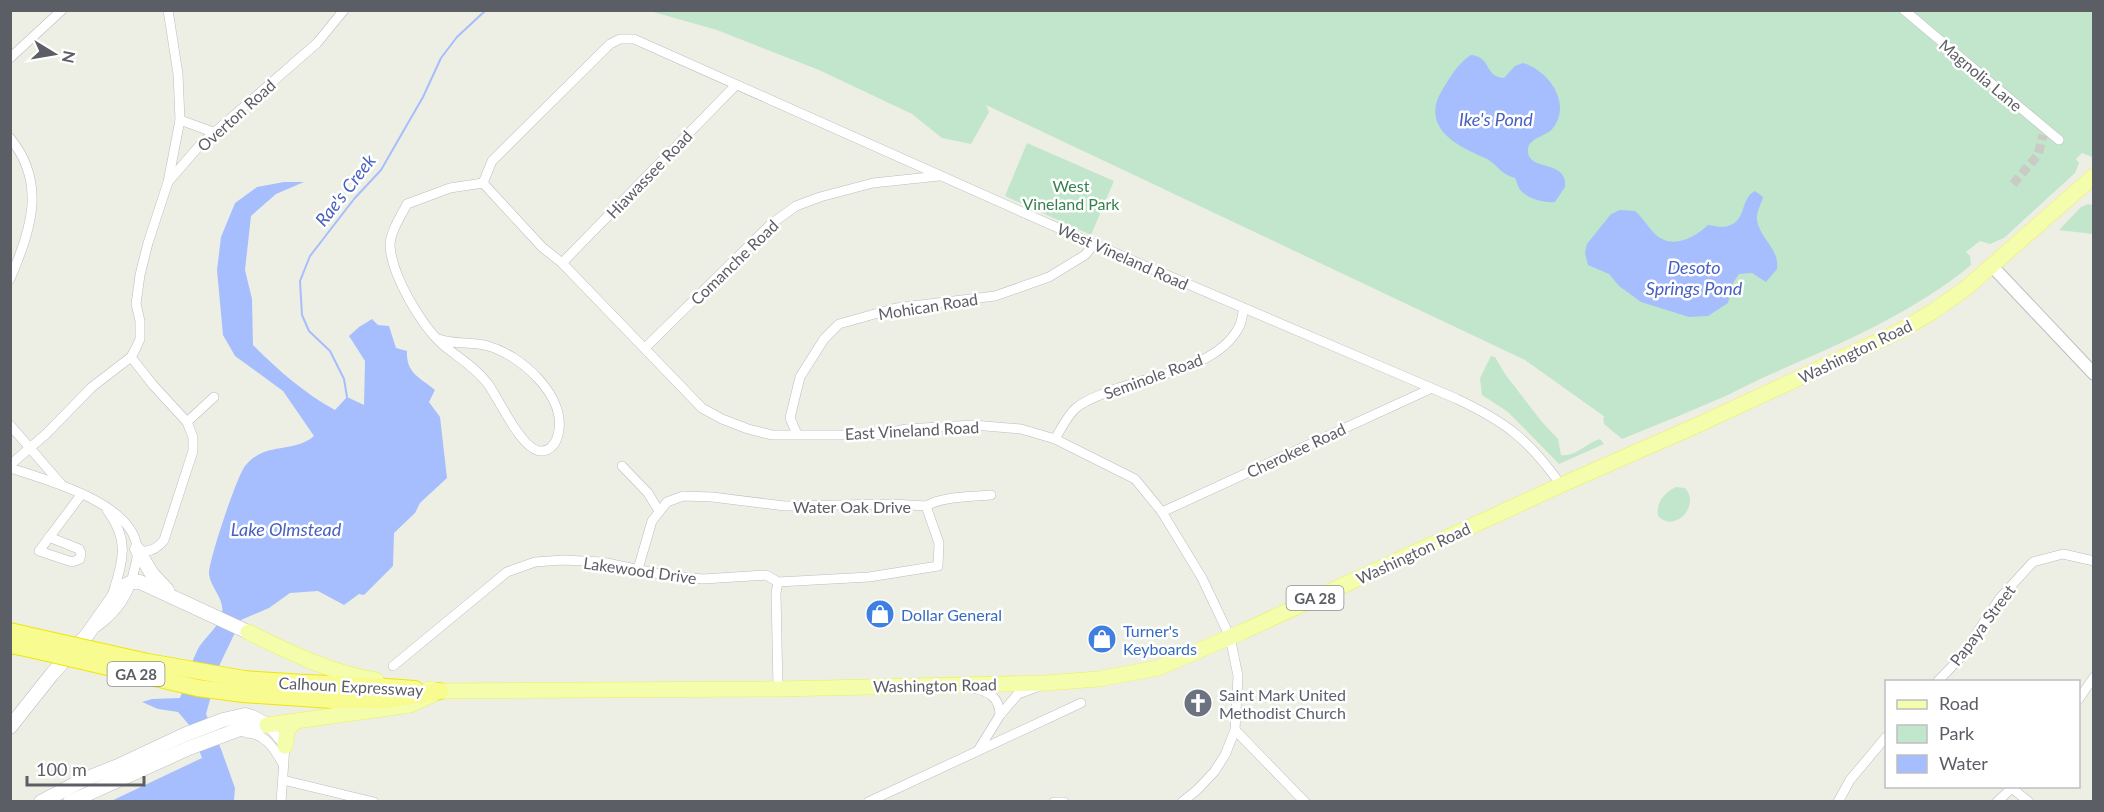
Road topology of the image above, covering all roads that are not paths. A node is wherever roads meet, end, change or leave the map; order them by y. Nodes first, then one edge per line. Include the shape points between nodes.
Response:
1 (62, 10) edge
2 (168, 10) edge
3 (1904, 10) edge
4 (339, 13) edge
5 (10, 58) edge
6 (736, 85) junction
7 (180, 120) junction
8 (213, 132) junction
9 (10, 138) edge
10 (2059, 140) dead end
11 (940, 176) junction
12 (2094, 176) edge
13 (168, 182) junction
14 (483, 183) junction
15 (1094, 244) junction
16 (562, 263) junction
17 (1992, 266) junction
18 (10, 279) edge
19 (1244, 309) junction
20 (438, 339) junction
21 (645, 348) junction
22 (131, 357) junction
23 (2094, 374) edge
24 (1430, 388) junction
25 (214, 397) dead end
26 (186, 422) junction
27 (10, 425) edge
28 (797, 434) junction
29 (1055, 438) junction
30 (31, 448) junction
31 (10, 466) edge
32 (622, 466) dead end
33 (1560, 485) junction
34 (62, 486) junction
35 (81, 495) junction
36 (992, 495) dead end
37 (104, 506) junction
38 (926, 506) junction
39 (659, 511) junction
40 (1162, 512) junction
41 (49, 537) dead end
42 (137, 549) junction
43 (2094, 561) edge
44 (638, 569) junction
45 (132, 582) junction
46 (778, 582) junction
47 (172, 596) junction
48 (112, 598) junction
49 (10, 631) edge
50 (248, 632) joint
51 (87, 635) junction
52 (1230, 638) junction
53 (33, 643) junction
54 (10, 645) edge
55 (393, 666) dead end
56 (2094, 677) edge
57 (1938, 680) edge
58 (1046, 683) junction
59 (954, 684) junction
60 (778, 689) junction
61 (440, 691) junction
62 (2080, 698) edge
63 (1081, 703) dead end
64 (1000, 715) junction
65 (296, 721) junction
66 (267, 725) junction
67 (10, 727) edge
68 (226, 727) junction
69 (1235, 730) junction
70 (1885, 739) edge
71 (187, 741) junction
72 (285, 746) junction
73 (979, 749) junction
74 (283, 764) junction
75 (283, 780) junction
76 (2014, 788) edge
77 (41, 801) edge
78 (70, 801) edge
79 (281, 801) edge
80 (374, 801) edge
81 (868, 801) edge
82 (1054, 801) edge
83 (1064, 801) edge
84 (1182, 801) edge
85 (1305, 801) edge
86 (1838, 801) edge
87 (1997, 801) edge
88 (2029, 801) edge

1 - 5 street
2 - 7 street via 178,74
3 - 10 street, Magnolia Lane
4 - 8 street, Overton Road via 317,43
6 - 11 street, West Vineland Road
6 - 14 street, West Vineland Road via 634,39 620,39 610,44 492,161
6 - 16 street, Hiawassee Road
7 - 8 street
7 - 13 street
8 - 13 street, Overton Road
9 - 18 street via 28,171 34,200 32,219
11 - 15 street, West Vineland Road
11 - 21 street, Comanche Road via 873,183 796,207 771,224
12 - 17 main road, Washington Road / GA 28
13 - 22 street, Overton Road via 140,275 136,304 140,339
14 - 16 street, East Vineland Road
14 - 20 street via 450,188 407,204 395,226 390,244 395,269 408,299
15 - 19 street, West Vineland Road
15 - 28 street, Mohican Road via 1085,255 1049,277 995,296 897,308 839,324 824,339 800,377 790,418
16 - 21 street, East Vineland Road
17 - 23 street
17 - 33 main road, Washington Road / GA 28 via 1948,301 1900,331
19 - 24 street, West Vineland Road
19 - 29 street, Seminole Road via 1239,326 1216,352 1193,364 1091,399 1076,409
20 - 20 street via 487,382 532,448 541,452 556,442 561,426 546,385 494,348
21 - 28 street, East Vineland Road via 702,408 748,429 772,435
22 - 26 street
22 - 30 street via 92,387
24 - 33 street, West Vineland Road via 1510,428 1543,460
24 - 40 street, Cherokee Road
25 - 26 street
26 - 42 street via 193,437 193,451 166,537 156,548 144,552
27 - 30 street
28 - 29 street, East Vineland Road via 878,435 973,424 1021,429
29 - 40 street, East Vineland Road via 1135,479
30 - 31 street
30 - 34 street
31 - 34 street
32 - 39 street
33 - 52 main road, Washington Road / GA 28
34 - 35 street
35 - 37 street
35 - 41 street
36 - 38 street
37 - 42 street via 123,519
37 - 48 street via 123,539
38 - 39 street, Water Oak Drive via 785,506 683,496 667,502
38 - 46 street, Water Oak Drive via 939,543 938,566 869,577
39 - 44 street via 652,521
40 - 52 street, East Vineland Road via 1202,578
42 - 45 street
42 - 47 main road
43 - 57 street, Papaya Street via 2063,554 2033,562 2000,598 1961,657
44 - 46 street, Lakewood Drive via 703,579 766,575
44 - 55 street, Lakewood Drive via 563,560 535,562 507,572
45 - 47 main road
45 - 48 main road
45 - 51 street via 117,610
46 - 60 street
47 - 50 main road
48 - 51 main road
49 - 53 highway, Calhoun Expressway / GA 28
50 - 61 main road via 352,676
51 - 67 main road
52 - 58 main road, Washington Road / GA 28 via 1158,668
52 - 69 street, East Vineland Road via 1238,676
53 - 54 highway, Calhoun Expressway / GA 28
53 - 61 highway, Calhoun Expressway / GA 28, bridge via 198,688 244,686 332,700 375,700
56 - 62 street
58 - 59 main road, Washington Road / GA 28
58 - 64 street via 1018,694
59 - 60 main road, Washington Road / GA 28
59 - 64 street via 992,695 1000,703
60 - 61 main road, Washington Road / GA 28
61 - 65 main road via 410,705
63 - 73 street
64 - 73 street
65 - 66 main road
65 - 72 main road via 287,730
66 - 68 main road
66 - 72 street
68 - 71 main road
68 - 74 street via 264,738
69 - 84 street, East Vineland Road via 1214,772
69 - 85 street
70 - 86 street via 1850,780
71 - 77 main road via 83,780
71 - 78 main road
72 - 74 street
73 - 81 street
74 - 75 street
75 - 79 street
75 - 80 street
76 - 87 street
76 - 88 street
82 - 83 street

